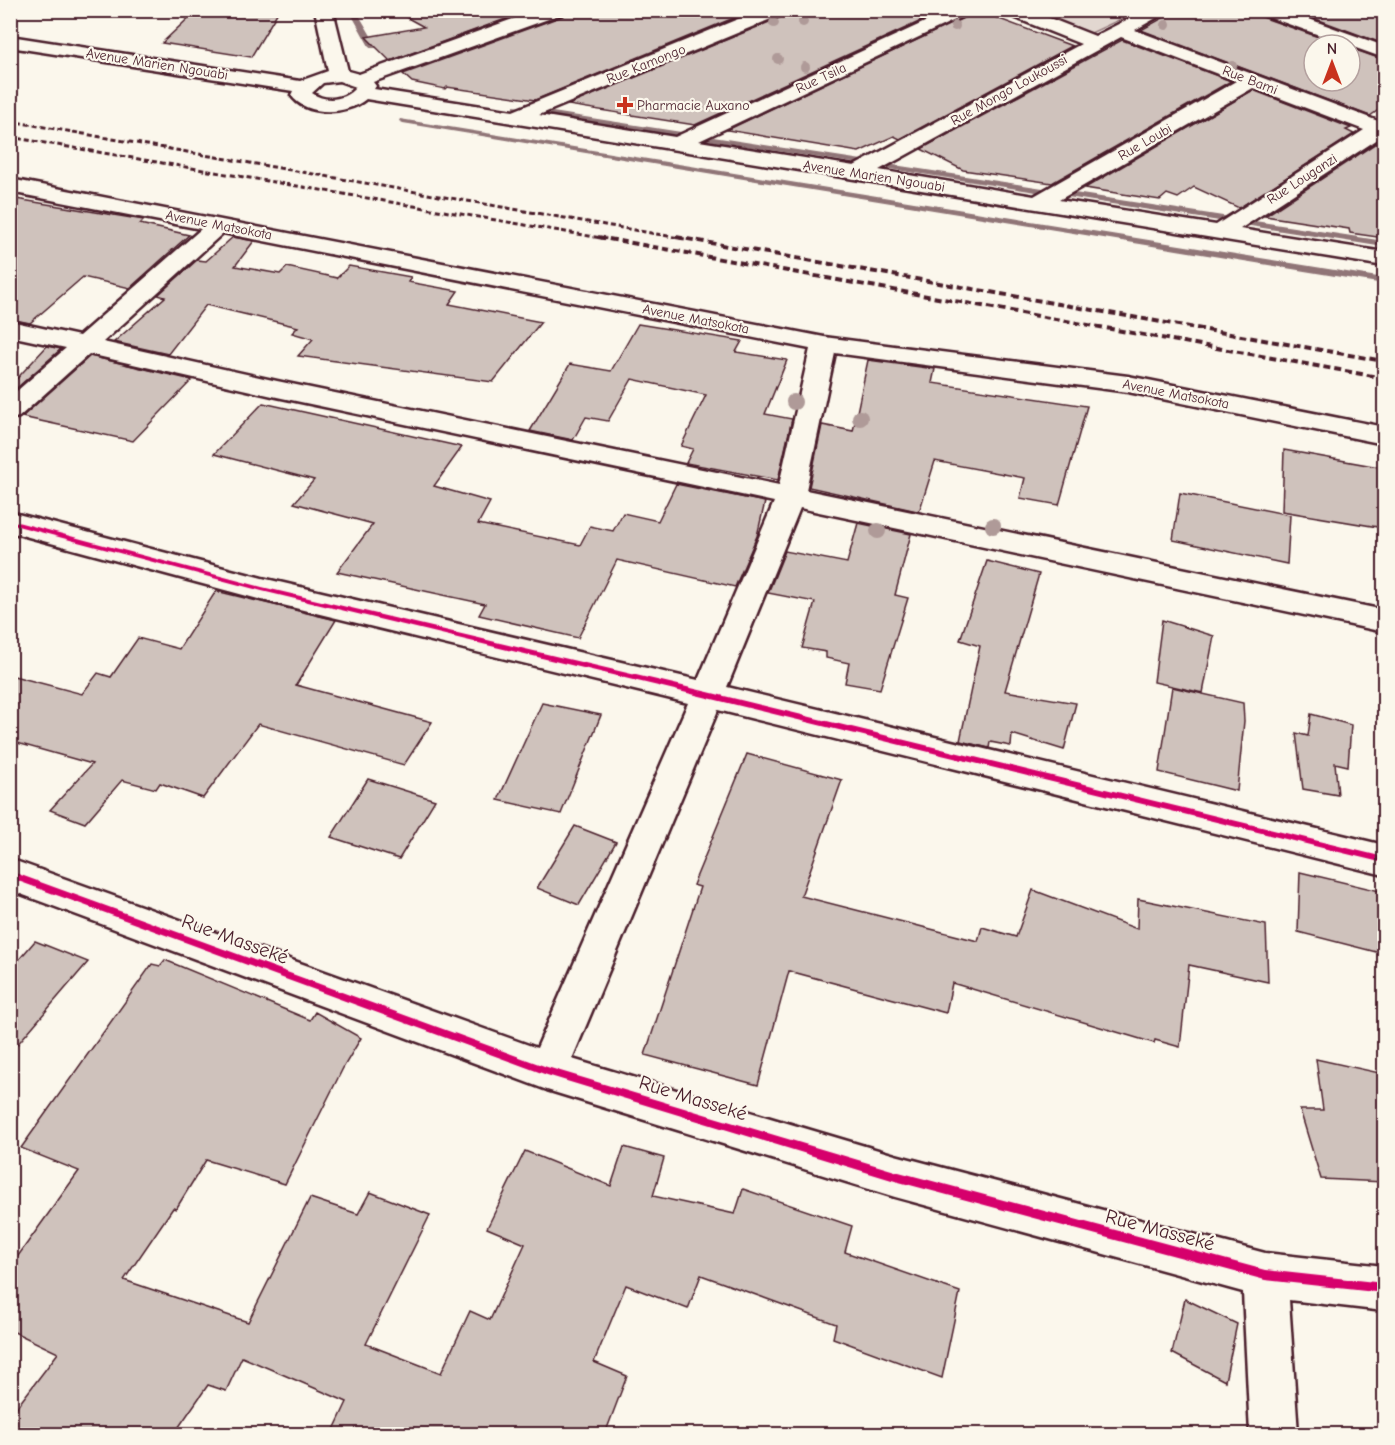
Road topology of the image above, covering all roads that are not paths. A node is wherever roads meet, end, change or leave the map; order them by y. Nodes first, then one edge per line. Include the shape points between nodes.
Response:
1 (556, 10) edge
2 (777, 10) edge
3 (967, 10) edge
4 (1012, 10) edge
5 (1161, 10) edge
6 (1266, 10) edge
7 (1316, 10) edge
8 (331, 12) edge
9 (1298, 21) junction
10 (1121, 31) junction
11 (10, 41) edge
12 (1096, 43) junction
13 (1384, 52) edge
14 (339, 75) junction
15 (1251, 81) junction
16 (361, 86) junction
17 (303, 87) junction
18 (515, 118) junction
19 (1382, 127) edge
20 (675, 145) junction
21 (858, 173) junction
22 (10, 185) edge
23 (1039, 202) junction
24 (219, 225) junction
25 (1220, 232) junction
26 (1384, 259) edge
27 (10, 328) edge
28 (824, 344) junction
29 (84, 346) junction
30 (10, 411) edge
31 (1384, 435) edge
32 (790, 497) junction
33 (10, 522) edge
34 (1384, 621) edge
35 (708, 695) junction
36 (1384, 860) edge
37 (10, 874) edge
38 (547, 1071) junction
39 (1265, 1275) junction
40 (1384, 1288) edge
41 (1274, 1434) edge

1 - 16 street
2 - 18 street, Rue Kamongo
3 - 20 street, Rue Tsila
4 - 12 street
5 - 10 street, Rue Mongo Loukoussi
6 - 9 street
7 - 9 street
8 - 14 street
9 - 13 street
10 - 12 street, Rue Mongo Loukoussi
10 - 15 street, Rue Bami
11 - 17 street, Avenue Marien Ngouabi
12 - 21 street, Rue Mongo Loukoussi
14 - 16 street, Avenue Marien Ngouabi
14 - 17 street
15 - 19 street, Rue Bami
15 - 23 street, Rue Loubi
16 - 17 street via 353,100 320,105 307,101 301,94
16 - 18 street, Avenue Marien Ngouabi
18 - 20 street, Avenue Marien Ngouabi
19 - 25 street, Rue Louganzi
20 - 21 street, Avenue Marien Ngouabi
21 - 23 street, Avenue Marien Ngouabi
22 - 24 street, Avenue Matsokota
23 - 25 street, Avenue Marien Ngouabi
24 - 28 street, Avenue Matsokota
24 - 29 street
25 - 26 street, Avenue Marien Ngouabi
27 - 29 street
28 - 31 street, Avenue Matsokota via 1128,384
28 - 32 street
29 - 30 street
29 - 32 street
32 - 34 street
32 - 35 street
33 - 35 street via 273,592
35 - 36 street
35 - 38 street
37 - 38 street, Rue Masseké
38 - 39 street, Rue Masseké via 895,1176
39 - 40 street, Rue Masseké
39 - 41 street

